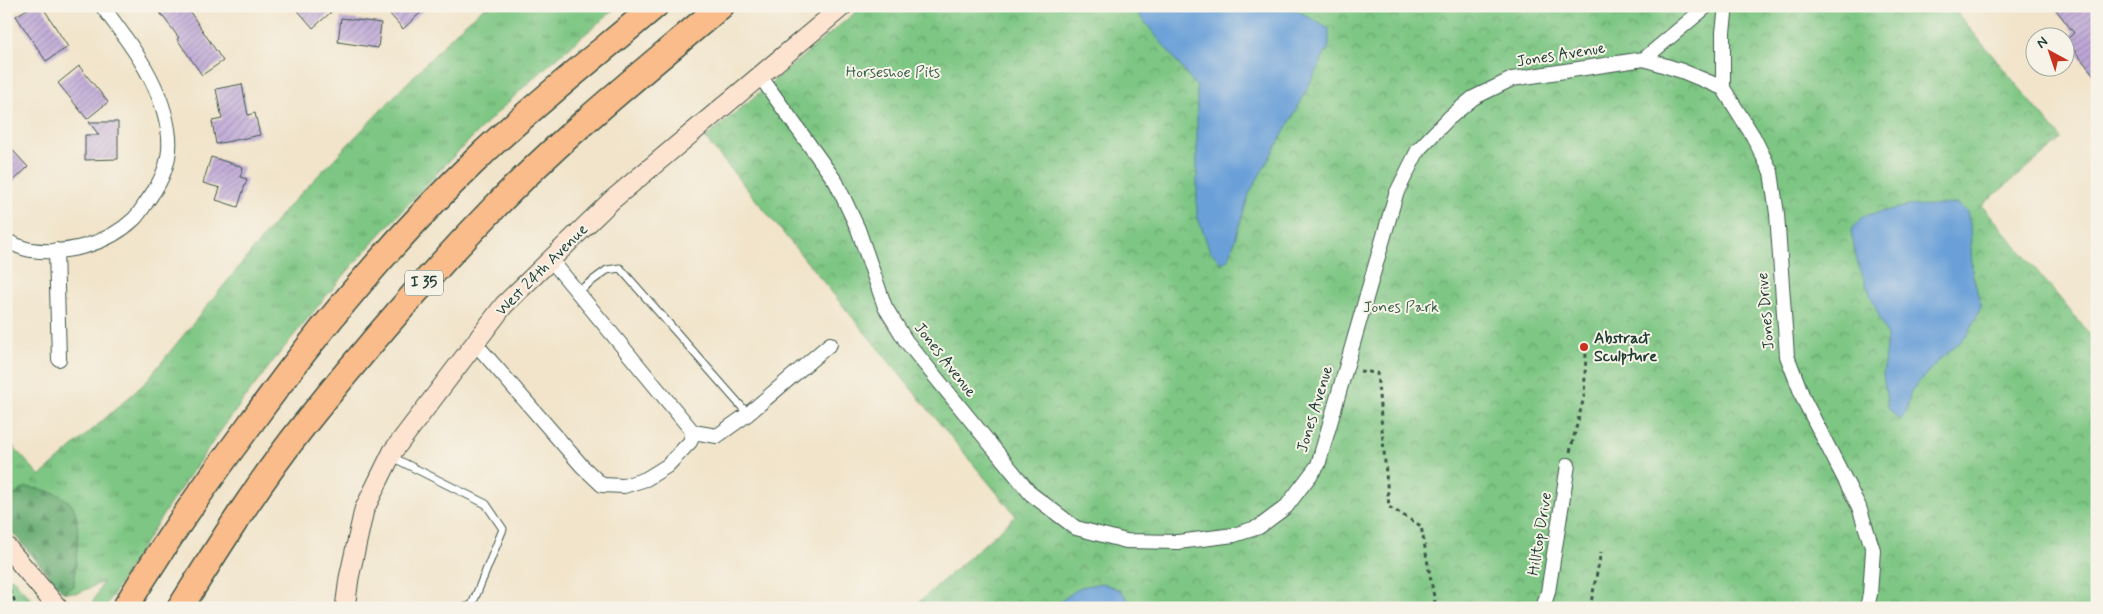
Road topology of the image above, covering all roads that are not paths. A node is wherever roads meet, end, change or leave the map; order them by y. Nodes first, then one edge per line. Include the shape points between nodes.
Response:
1 (102, 6) edge
2 (655, 6) edge
3 (721, 6) edge
4 (844, 6) edge
5 (1707, 6) edge
6 (1726, 6) edge
7 (1644, 59) junction
8 (760, 76) junction
9 (1723, 88) junction
10 (6, 241) edge
11 (56, 250) junction
12 (551, 260) junction
13 (578, 292) junction
14 (475, 343) junction
15 (830, 344) dead end
16 (58, 359) dead end
17 (748, 414) junction
18 (693, 432) junction
19 (390, 457) junction
20 (1568, 465) road end
21 (6, 546) edge
22 (58, 608) edge
23 (125, 608) edge
24 (180, 608) edge
25 (346, 608) edge
26 (463, 608) edge
27 (1543, 608) edge
28 (1867, 608) edge

1 - 11 street via 131,45 158,91 169,136 170,159 154,191 134,219 105,240 75,249
2 - 23 highway via 482,154 355,287 308,344 181,518
3 - 24 highway, I 35 via 560,145 493,208 402,307 303,426 256,491
4 - 8 street, West 24th Avenue
5 - 7 street
6 - 9 street via 1722,32
7 - 8 street, Jones Avenue via 1512,80 1473,98 1418,150 1396,194 1318,465 1286,507 1259,527 1234,535 1178,542 1126,540 1076,528 1031,494 906,341 885,307 858,229 836,182
7 - 9 street
8 - 12 street, West 24th Avenue via 612,200
9 - 28 street, Jones Drive via 1771,172 1787,356 1804,400 1859,507 1873,550
10 - 11 street via 31,250
11 - 16 street
12 - 13 street
12 - 14 street, West 24th Avenue via 504,305
13 - 17 lane via 607,270 620,268
13 - 18 street
14 - 18 street via 602,485 624,486 646,479 667,466 690,442
14 - 19 street, West 24th Avenue
15 - 17 street
17 - 18 street via 717,436
19 - 25 street, West 24th Avenue via 364,510
19 - 26 lane via 486,504 503,529 472,605
20 - 27 street, Hilltop Drive
21 - 22 street

